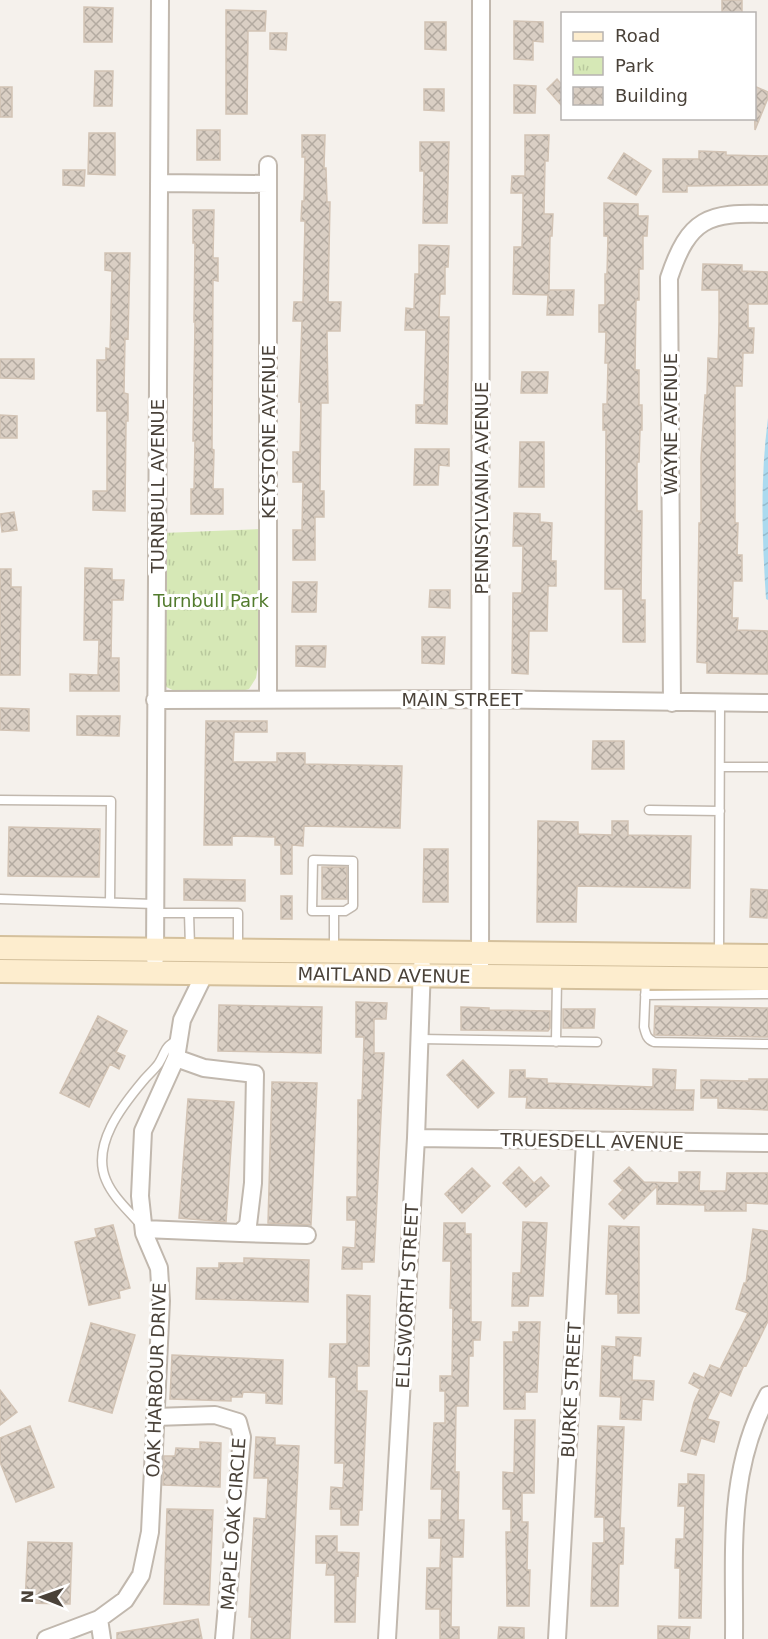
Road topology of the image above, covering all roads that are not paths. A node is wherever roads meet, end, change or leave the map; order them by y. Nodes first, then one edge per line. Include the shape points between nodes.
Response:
1 (160, 0) edge
2 (481, 0) edge
3 (268, 165) dead end
4 (159, 183) junction
5 (268, 184) junction
6 (768, 214) edge
7 (268, 699) junction
8 (480, 699) junction
9 (155, 700) junction
10 (672, 703) junction
11 (720, 703) junction
12 (768, 704) edge
13 (720, 767) junction
14 (768, 767) edge
15 (0, 800) edge
16 (649, 810) dead end
17 (720, 812) junction
18 (0, 899) edge
19 (110, 902) junction
20 (154, 908) junction
21 (334, 911) junction
22 (189, 913) junction
23 (0, 948) edge
24 (190, 951) junction
25 (238, 951) junction
26 (334, 953) junction
27 (480, 954) junction
28 (719, 956) junction
29 (768, 956) edge
30 (155, 961) junction
31 (422, 964) junction
32 (0, 971) edge
33 (205, 973) junction
34 (480, 976) junction
35 (558, 977) junction
36 (768, 980) edge
37 (646, 986) junction
38 (768, 994) edge
39 (179, 1038) junction
40 (420, 1039) junction
41 (556, 1042) junction
42 (597, 1042) dead end
43 (768, 1044) edge
44 (176, 1058) junction
45 (417, 1138) junction
46 (585, 1142) junction
47 (768, 1143) edge
48 (144, 1229) junction
49 (240, 1233) junction
50 (308, 1235) dead end
51 (768, 1395) edge
52 (155, 1417) junction
53 (99, 1619) junction
54 (46, 1639) edge
55 (102, 1639) edge
56 (224, 1639) edge
57 (387, 1639) edge
58 (558, 1639) edge
59 (734, 1639) edge

1 - 4 street, TURNBULL AVENUE
2 - 8 street, PENNSYLVANIA AVENUE
3 - 5 street, KEYSTONE AVENUE
4 - 5 street
4 - 9 street, TURNBULL AVENUE
5 - 7 street, KEYSTONE AVENUE
6 - 10 street, WAYNE AVENUE via 726,214 705,220 689,234 669,278
7 - 8 street, MAIN STREET
7 - 9 street, MAIN STREET
8 - 10 street, MAIN STREET
8 - 27 street, PENNSYLVANIA AVENUE
9 - 20 street, TURNBULL AVENUE
10 - 11 street, MAIN STREET
11 - 12 street, MAIN STREET
11 - 13 lane
13 - 14 lane
13 - 17 lane
15 - 19 lane via 111,801
16 - 17 lane
17 - 28 lane
18 - 19 lane
19 - 20 lane
20 - 22 lane
20 - 30 street, TURNBULL AVENUE
21 - 21 lane via 353,906 353,861 313,860 312,911
21 - 26 lane
22 - 24 lane
22 - 25 lane via 238,913
23 - 30 main road, MAITLAND AVENUE
24 - 25 main road, MAITLAND AVENUE
24 - 30 main road, MAITLAND AVENUE
25 - 26 main road, MAITLAND AVENUE
26 - 31 main road, MAITLAND AVENUE
27 - 28 main road, MAITLAND AVENUE
27 - 31 main road, MAITLAND AVENUE
27 - 34 street, PENNSYLVANIA AVENUE
28 - 29 main road, MAITLAND AVENUE
30 - 32 main road, MAITLAND AVENUE
30 - 33 main road, MAITLAND AVENUE
31 - 33 main road, MAITLAND AVENUE
31 - 34 main road, MAITLAND AVENUE
31 - 40 street, ELLSWORTH STREET
33 - 39 street, OAK HARBOUR DRIVE via 182,1020
34 - 35 main road, MAITLAND AVENUE
35 - 37 main road, MAITLAND AVENUE
35 - 41 lane
36 - 37 main road, MAITLAND AVENUE
37 - 38 lane
37 - 43 lane via 646,1035 654,1042
39 - 44 street, OAK HARBOUR DRIVE
39 - 48 lane via 165,1048 159,1062 112,1124 101,1158 112,1192
40 - 41 lane
40 - 45 street, ELLSWORTH STREET
41 - 42 lane
44 - 48 street, OAK HARBOUR DRIVE via 142,1131 140,1196
44 - 49 street via 204,1068 255,1074 253,1183 248,1225
45 - 46 street, TRUESDELL AVENUE
45 - 57 street, ELLSWORTH STREET
46 - 47 street, TRUESDELL AVENUE
46 - 58 street, BURKE STREET
48 - 49 street
48 - 52 street, OAK HARBOUR DRIVE via 159,1268 161,1301
49 - 50 street
51 - 59 street via 749,1438 735,1504
52 - 53 street, OAK HARBOUR DRIVE via 150,1533 141,1575 125,1600
52 - 56 street, MAPLE OAK CIRCLE via 215,1415 238,1422 242,1437
53 - 54 street, OAK HARBOUR DRIVE
53 - 55 street

